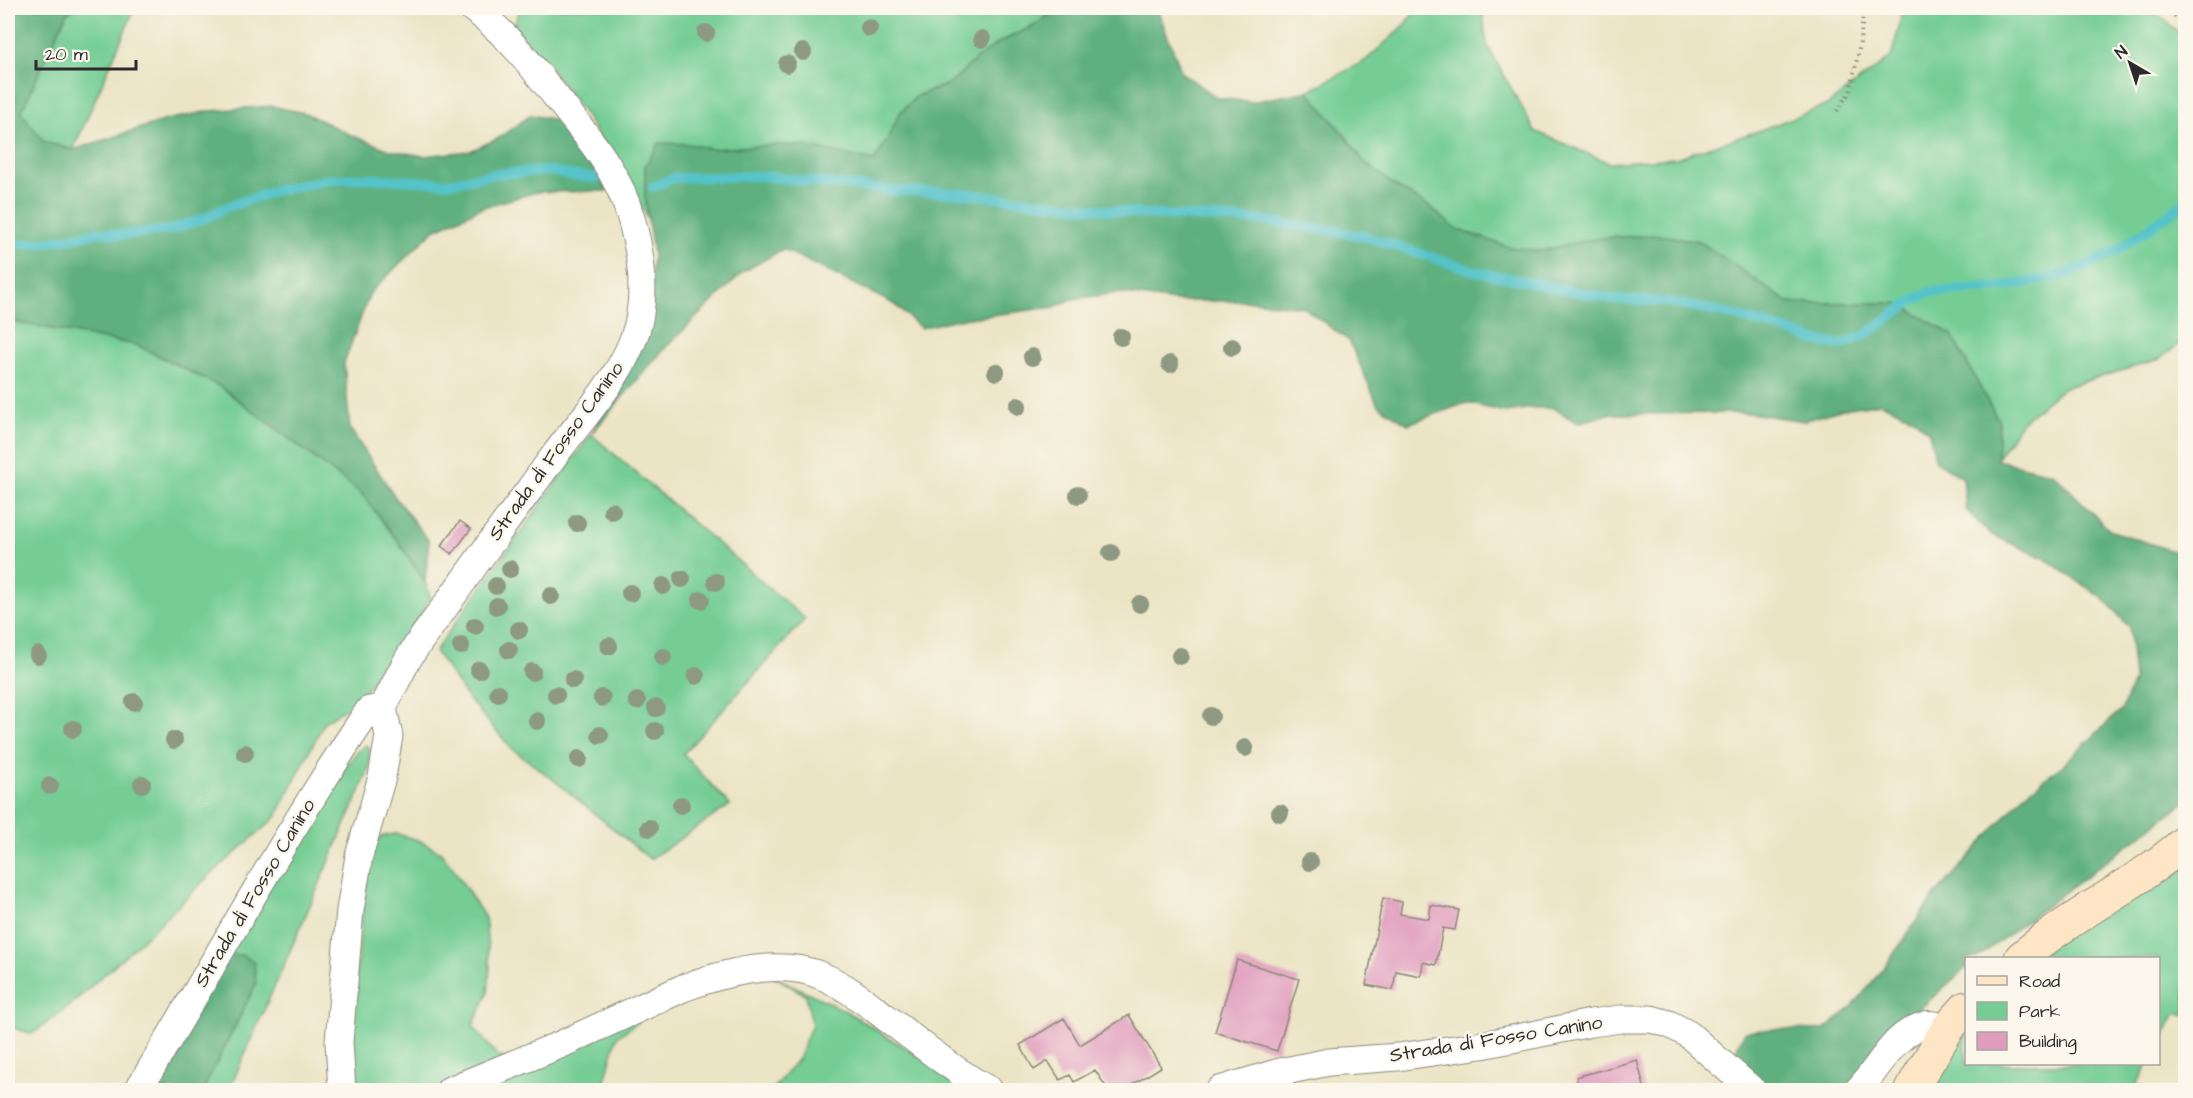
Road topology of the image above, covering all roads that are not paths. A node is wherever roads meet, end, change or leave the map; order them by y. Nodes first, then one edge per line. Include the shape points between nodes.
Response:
1 (472, 8) edge
2 (383, 708) junction
3 (2186, 841) edge
4 (2022, 957) edge
5 (1957, 1018) edge
6 (138, 1090) edge
7 (342, 1090) edge
8 (450, 1090) edge
9 (989, 1090) edge
10 (1220, 1090) edge
11 (1752, 1090) edge
12 (1858, 1090) edge
13 (1911, 1090) edge

1 - 2 street, Strada di Fosso Canino via 535,71 613,175 640,260 640,316 616,373 408,660
2 - 6 street, Strada di Fosso Canino via 369,710 318,788
2 - 7 street via 389,736 350,909 339,1042
3 - 4 main road
5 - 12 street via 1926,1024 1907,1034
5 - 13 main road
8 - 9 street via 700,981 775,968 821,975
10 - 11 street, Strada di Fosso Canino via 1329,1062 1482,1045 1621,1019 1651,1019 1688,1034

